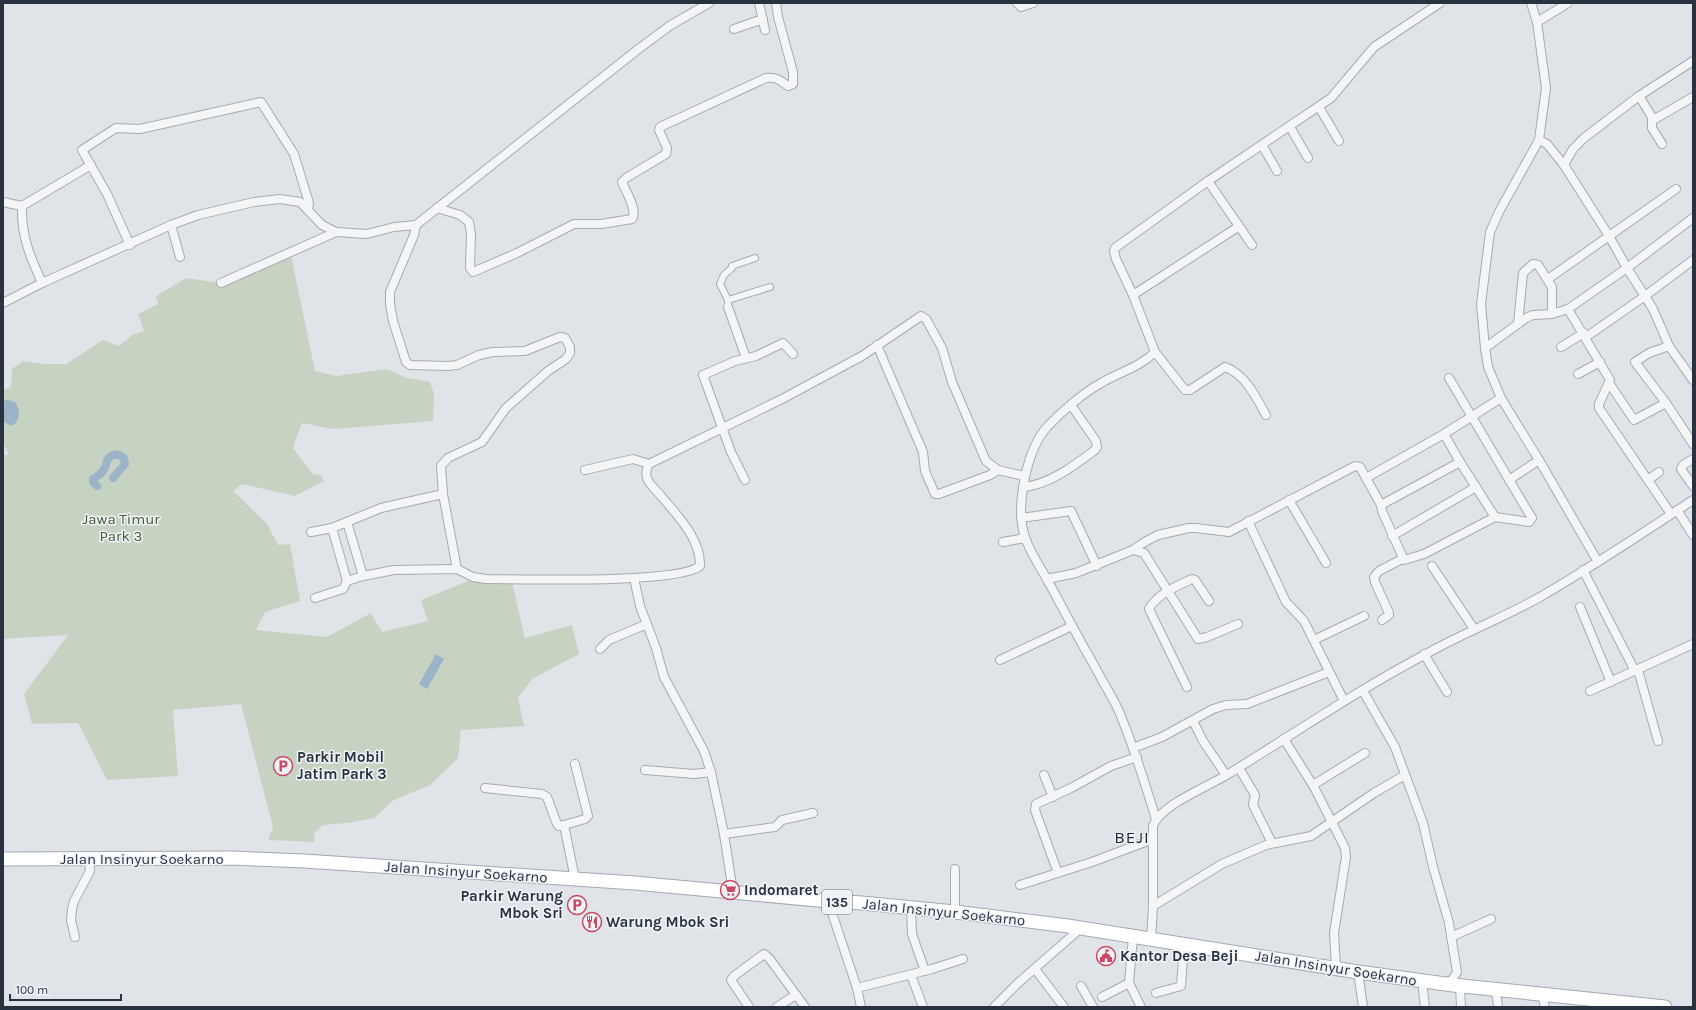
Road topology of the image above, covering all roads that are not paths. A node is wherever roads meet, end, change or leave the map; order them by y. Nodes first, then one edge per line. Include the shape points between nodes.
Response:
1 (708, 3) edge
2 (759, 3) edge
3 (776, 3) edge
4 (1018, 3) edge
5 (1033, 3) edge
6 (1440, 3) edge
7 (1531, 3) edge
8 (1568, 3) edge
9 (763, 19) junction
10 (1537, 22) junction
11 (734, 29) dead end
12 (765, 30) dead end
13 (1693, 61) edge
14 (1639, 96) junction
15 (1693, 97) edge
16 (1319, 107) junction
17 (1653, 120) junction
18 (1290, 127) junction
19 (1539, 140) junction
20 (1339, 141) dead end
21 (1662, 144) dead end
22 (1262, 145) junction
23 (1308, 158) dead end
24 (91, 165) junction
25 (1564, 165) junction
26 (1277, 171) dead end
27 (1208, 181) junction
28 (1676, 189) dead end
29 (3, 202) edge
30 (22, 206) junction
31 (437, 208) junction
32 (308, 210) junction
33 (1693, 218) edge
34 (171, 225) junction
35 (416, 225) junction
36 (1238, 227) junction
37 (336, 232) junction
38 (1609, 236) junction
39 (130, 245) junction
40 (1252, 245) dead end
41 (180, 257) dead end
42 (755, 258) dead end
43 (1693, 260) edge
44 (1627, 268) junction
45 (1548, 279) junction
46 (42, 283) junction
47 (221, 283) dead end
48 (770, 286) dead end
49 (1133, 295) junction
50 (1645, 296) junction
51 (3, 303) edge
52 (728, 303) junction
53 (1568, 309) junction
54 (1552, 314) junction
55 (1518, 324) junction
56 (1585, 335) junction
57 (877, 346) junction
58 (1669, 346) junction
59 (1561, 347) dead end
60 (1485, 348) junction
61 (1155, 352) junction
62 (793, 354) dead end
63 (746, 358) junction
64 (1600, 362) junction
65 (1578, 374) dead end
66 (1449, 378) dead end
67 (1693, 380) edge
68 (1609, 382) junction
69 (1501, 398) junction
70 (1666, 403) junction
71 (1071, 405) junction
72 (1266, 415) dead end
73 (1472, 416) junction
74 (722, 429) junction
75 (1444, 434) junction
76 (1693, 444) edge
77 (1693, 459) edge
78 (1539, 460) junction
79 (1460, 462) junction
80 (649, 464) junction
81 (585, 470) dead end
82 (998, 470) junction
83 (1659, 472) dead end
84 (1024, 476) junction
85 (1366, 478) junction
86 (745, 480) dead end
87 (1509, 480) junction
88 (1648, 480) junction
89 (1693, 486) edge
90 (1023, 487) junction
91 (1476, 487) junction
92 (443, 494) junction
93 (1289, 500) junction
94 (1693, 500) edge
95 (1381, 505) junction
96 (1674, 512) junction
97 (1495, 517) junction
98 (1022, 518) junction
99 (1248, 521) junction
100 (347, 522) junction
101 (332, 528) junction
102 (311, 532) dead end
103 (1693, 535) edge
104 (1392, 536) junction
105 (1025, 538) junction
106 (1003, 542) dead end
107 (1133, 550) junction
108 (1402, 559) junction
109 (1598, 562) junction
110 (1326, 563) dead end
111 (1096, 566) junction
112 (1432, 566) dead end
113 (457, 569) junction
114 (1583, 570) junction
115 (363, 576) junction
116 (634, 578) junction
117 (1047, 579) junction
118 (347, 581) junction
119 (1168, 591) junction
120 (315, 598) dead end
121 (1209, 601) dead end
122 (1580, 607) dead end
123 (1364, 616) dead end
124 (1382, 620) dead end
125 (647, 624) junction
126 (1238, 624) dead end
127 (1072, 626) junction
128 (1474, 629) junction
129 (1314, 640) junction
130 (1693, 644) edge
131 (600, 649) dead end
132 (1424, 654) junction
133 (1000, 660) dead end
134 (1637, 670) junction
135 (1329, 672) junction
136 (1611, 682) junction
137 (1187, 687) dead end
138 (1363, 691) junction
139 (1590, 691) dead end
140 (1447, 692) dead end
141 (1344, 701) junction
142 (1192, 721) junction
143 (1284, 739) junction
144 (1658, 741) dead end
145 (1133, 748) junction
146 (1365, 753) dead end
147 (1137, 757) junction
148 (575, 764) dead end
149 (1238, 768) junction
150 (645, 770) dead end
151 (711, 772) junction
152 (1044, 775) dead end
153 (1226, 775) junction
154 (1405, 775) junction
155 (1313, 785) junction
156 (485, 788) dead end
157 (1053, 797) junction
158 (813, 813) dead end
159 (1156, 819) junction
160 (1331, 822) junction
161 (564, 825) junction
162 (724, 834) junction
163 (1153, 839) junction
164 (1272, 843) junction
165 (89, 859) junction
166 (3, 860) edge
167 (955, 869) dead end
168 (1058, 873) junction
169 (575, 879) junction
170 (1020, 885) dead end
171 (733, 892) junction
172 (828, 902) junction
173 (1153, 906) junction
174 (911, 908) junction
175 (955, 912) junction
176 (1491, 919) dead end
177 (1082, 928) junction
178 (74, 937) dead end
179 (1133, 937) junction
180 (1451, 937) junction
181 (1151, 940) junction
182 (1184, 945) junction
183 (963, 959) dead end
184 (1336, 968) junction
185 (1035, 969) junction
186 (925, 971) junction
187 (1358, 972) junction
188 (911, 975) junction
189 (1422, 981) junction
190 (1129, 983) junction
191 (1441, 984) junction
192 (1081, 986) dead end
193 (1460, 986) junction
194 (857, 988) junction
195 (1496, 990) junction
196 (1156, 993) dead end
197 (796, 995) junction
198 (1102, 997) dead end
199 (1544, 1001) edge
200 (1609, 1004) edge
201 (1641, 1006) edge
202 (749, 1007) edge
203 (777, 1007) edge
204 (805, 1007) edge
205 (861, 1007) edge
206 (923, 1007) edge
207 (994, 1007) edge
208 (1064, 1007) edge
209 (1094, 1007) edge
210 (1141, 1007) edge
211 (1362, 1007) edge
212 (1425, 1007) edge
213 (1461, 1007) edge
214 (1498, 1007) edge
215 (1664, 1007) edge

1 - 31 street via 665,29
2 - 9 street
3 - 31 street via 793,72 793,84 788,86 780,79 766,78 660,127 667,148 666,154 622,182 633,209 632,219 601,224 574,224 473,272 470,268 472,234 469,222 460,215
4 - 5 street via 1021,7
6 - 16 street via 1374,47 1337,93
7 - 10 street
8 - 10 street
9 - 11 street
9 - 12 street
10 - 19 street via 1546,88
13 - 14 street
14 - 17 street
14 - 25 street via 1578,143
15 - 17 street
16 - 18 street
16 - 20 street
17 - 21 street via 1652,128
18 - 22 street
18 - 23 street
19 - 25 street via 1547,144
19 - 60 street via 1490,232 1481,304
22 - 26 street
22 - 27 street
24 - 30 street
24 - 32 street via 82,151 83,148 116,128 140,129 261,102 294,154 309,203
24 - 39 street
25 - 38 street
27 - 36 street
27 - 49 street via 1115,248 1116,259
28 - 38 street
29 - 30 street
30 - 46 street via 23,234
31 - 35 street
32 - 34 street via 304,204 294,201 267,200 198,215
32 - 37 street via 322,225
33 - 44 street
34 - 39 street
34 - 41 street
35 - 37 street via 394,226 367,234
35 - 92 street via 390,292 393,321 406,362 410,365 457,365 493,352 525,351 560,337 565,338 570,347 566,359 548,371 506,408 482,442 444,461 441,472
36 - 40 street
36 - 49 street
37 - 47 street
38 - 44 street
38 - 45 street
39 - 46 street
42 - 52 street via 732,266 722,278 720,284
43 - 50 street
44 - 50 street
44 - 53 street
45 - 54 street via 1552,290
45 - 55 street via 1537,264 1524,271
46 - 51 street
48 - 52 street
49 - 61 street
50 - 56 street
50 - 58 street
52 - 63 street
53 - 54 street
53 - 56 street
54 - 55 street via 1529,316
55 - 60 street
56 - 59 street
56 - 64 street
57 - 74 street
57 - 82 street via 923,452 925,471 935,494
57 - 82 street via 918,317 926,319 942,348 952,382 981,451 986,461
58 - 67 street
58 - 70 street via 1649,353 1635,362
60 - 69 street via 1488,368
61 - 71 street via 1128,370 1102,382
61 - 72 street via 1185,390 1190,390 1225,367 1228,368 1240,375
62 - 63 street via 783,343
63 - 74 street via 703,375
64 - 65 street
64 - 68 street via 1609,377
66 - 73 street
68 - 70 street via 1634,420
68 - 88 street via 1598,407
69 - 73 street
69 - 78 street
70 - 76 street
71 - 84 street via 1046,428 1034,449
71 - 90 street via 1096,441 1097,447 1071,468 1033,486
73 - 75 street
73 - 87 street
74 - 80 street
74 - 86 street via 730,452
75 - 79 street
75 - 85 street
77 - 89 street via 1681,469
78 - 87 street
78 - 109 street
79 - 91 street
79 - 95 street
80 - 81 street via 633,459
80 - 116 street via 646,474 649,482 676,513 693,538 700,566 685,572
82 - 84 street
83 - 88 street
84 - 90 street
85 - 93 street via 1360,467 1355,466
85 - 95 street
87 - 97 street via 1532,518 1527,522
88 - 96 street
90 - 98 street
91 - 97 street
91 - 104 street
92 - 100 street via 381,508
92 - 113 street
93 - 99 street
93 - 110 street
94 - 96 street
95 - 104 street
96 - 103 street
96 - 109 street
97 - 108 street via 1424,554 1406,561
98 - 105 street
98 - 111 street via 1071,512
99 - 107 street via 1229,532 1196,528 1158,535
99 - 129 street via 1286,602 1304,621
100 - 101 street
100 - 115 street
101 - 102 street
101 - 118 street
104 - 108 street
105 - 106 street
105 - 117 street
107 - 111 street
107 - 119 street via 1144,554
108 - 124 street via 1379,571 1374,577 1389,613 1389,616
109 - 114 street
111 - 117 street
112 - 128 street
113 - 115 street via 394,570
113 - 116 street via 473,577 486,579
114 - 128 street via 1540,597
114 - 134 street
115 - 118 street
116 - 125 street
117 - 127 street
118 - 120 street via 343,589
119 - 121 street via 1192,579
119 - 126 street via 1198,638 1207,637
119 - 137 street via 1154,601 1149,609
122 - 136 street
123 - 129 street
125 - 131 street via 609,640
125 - 151 street via 669,689 699,739
127 - 133 street
127 - 145 street via 1117,707
128 - 132 street
129 - 135 street
130 - 134 street
132 - 138 street
132 - 140 street
134 - 136 street
134 - 144 street
135 - 141 street
135 - 142 street via 1247,704 1226,705 1214,709
136 - 139 street
138 - 141 street
138 - 154 street via 1395,747
141 - 143 street
142 - 145 street via 1162,737
142 - 153 street
143 - 149 street
143 - 155 street
145 - 147 street
146 - 155 street
147 - 157 street via 1103,770
147 - 159 street
148 - 161 street via 588,816
149 - 153 street
149 - 164 street via 1255,795 1254,805
150 - 151 street via 694,774
151 - 162 street
152 - 157 street
153 - 159 street via 1176,802
154 - 160 street
154 - 180 street via 1423,823 1446,908
155 - 160 street
156 - 161 street via 545,796 549,800 557,824
157 - 168 street via 1036,804 1035,810
158 - 162 street via 782,820 776,826
159 - 163 street
160 - 164 street via 1308,837
160 - 184 street via 1342,840 1346,857 1334,933
161 - 169 street
162 - 171 street
163 - 168 street
163 - 173 street
164 - 173 street via 1222,864
165 - 166 main road, Jalan Insinyur Soekarno / 135
165 - 169 main road, Jalan Insinyur Soekarno / 135 via 233,858
165 - 178 street via 90,870 72,909
167 - 175 street
168 - 170 street
169 - 171 main road, Jalan Insinyur Soekarno / 135
171 - 172 main road, Jalan Insinyur Soekarno / 135
172 - 174 main road, Jalan Insinyur Soekarno / 135
172 - 194 street
173 - 181 street
174 - 175 main road, Jalan Insinyur Soekarno / 135
174 - 186 street via 912,934
175 - 177 main road, Jalan Insinyur Soekarno / 135
176 - 180 street
177 - 179 main road, Jalan Insinyur Soekarno / 135
177 - 185 street
179 - 181 main road, Jalan Insinyur Soekarno / 135
179 - 190 street
180 - 191 street via 1457,972 1452,980
181 - 182 main road, Jalan Insinyur Soekarno / 135
182 - 184 main road, Jalan Insinyur Soekarno / 135
182 - 196 street via 1181,986
183 - 186 street
184 - 187 main road, Jalan Insinyur Soekarno / 135
185 - 207 street
185 - 208 street
186 - 188 street
187 - 189 main road, Jalan Insinyur Soekarno / 135
187 - 211 street
188 - 194 street
188 - 206 street
189 - 191 main road, Jalan Insinyur Soekarno / 135
189 - 212 street
190 - 198 street
190 - 210 street
191 - 193 main road, Jalan Insinyur Soekarno / 135
192 - 209 street
193 - 195 main road, Jalan Insinyur Soekarno / 135
193 - 213 street
194 - 205 street
195 - 199 main road, Jalan Insinyur Soekarno / 135
195 - 214 street
197 - 202 street via 764,954 731,980
197 - 203 street
197 - 204 street
199 - 200 main road, Jalan Insinyur Soekarno / 135
200 - 201 main road, Jalan Insinyur Soekarno / 135
201 - 215 main road, Jalan Insinyur Soekarno / 135

